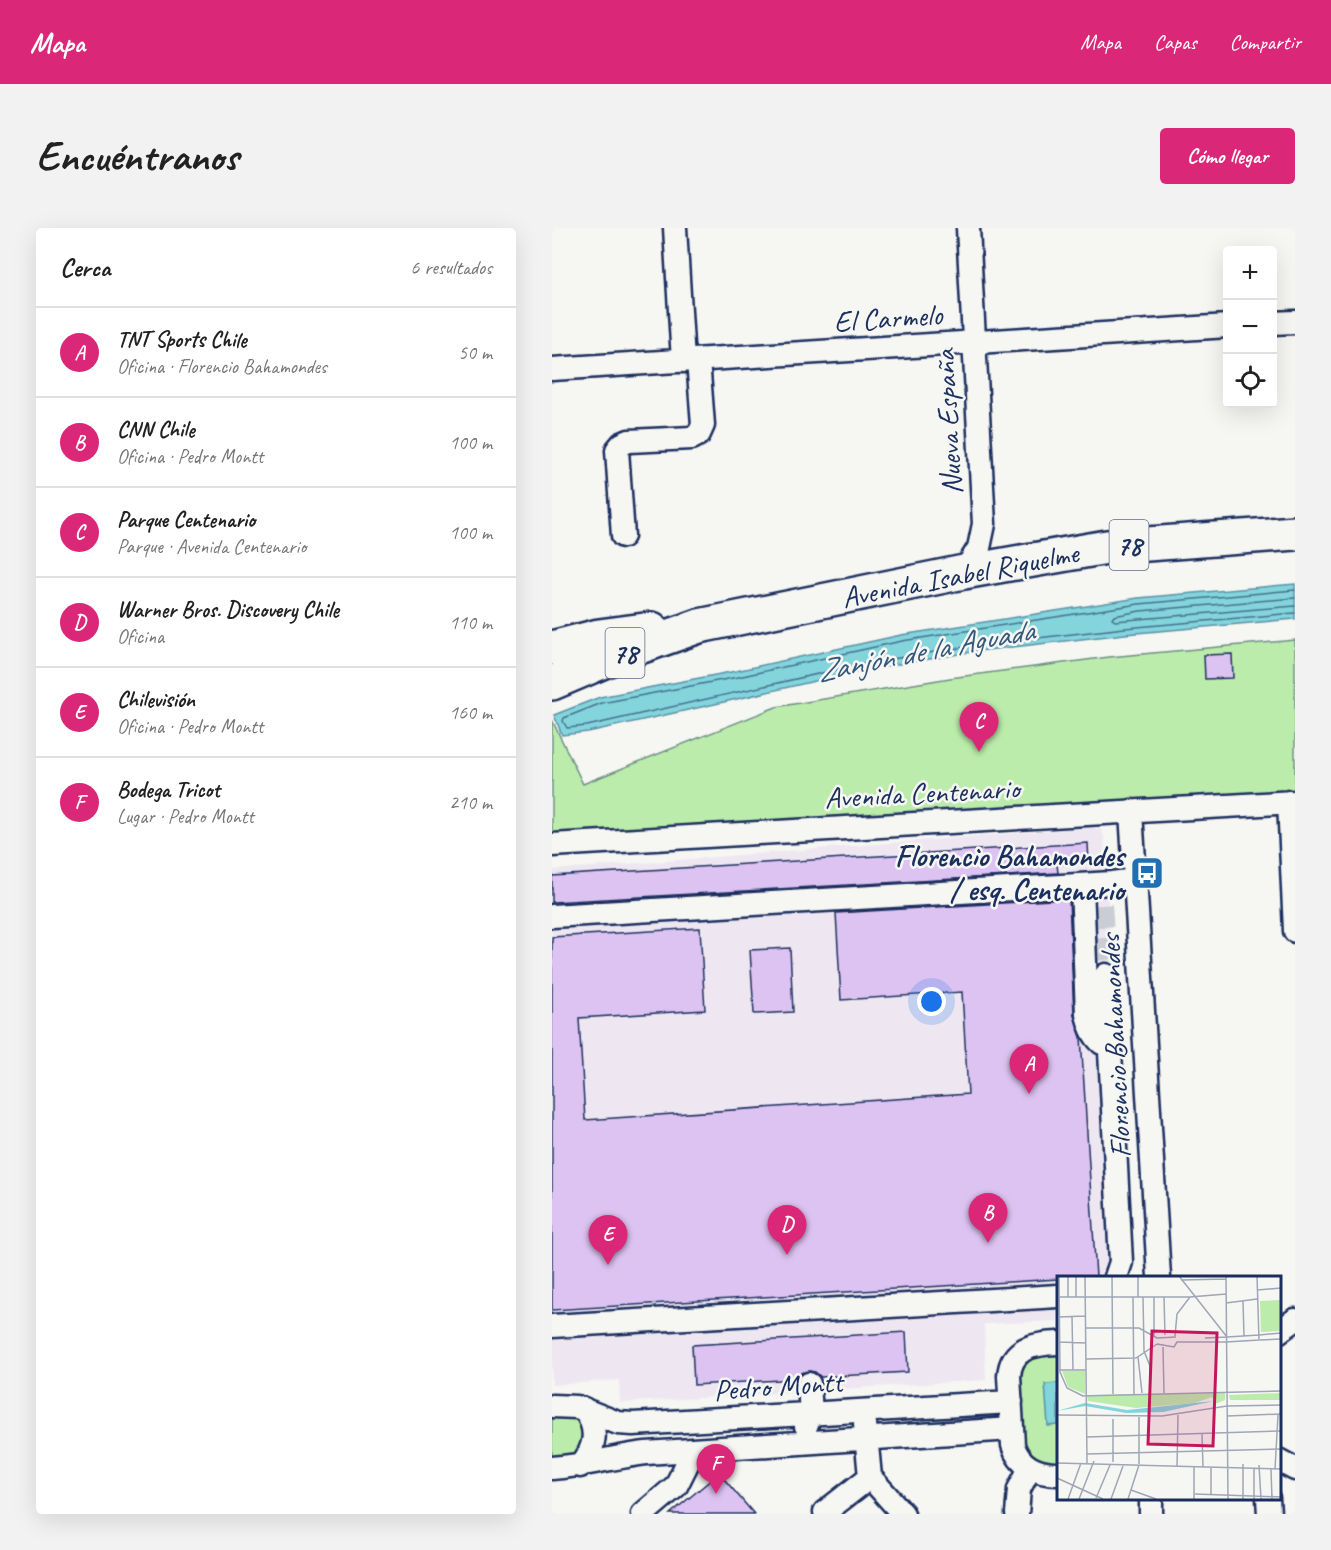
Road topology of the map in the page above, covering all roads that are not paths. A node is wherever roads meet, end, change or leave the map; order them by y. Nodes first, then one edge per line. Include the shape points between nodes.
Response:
1 (675, 228) edge
2 (968, 228) edge
3 (1295, 322) edge
4 (1277, 323) edge
5 (1223, 326) edge
6 (974, 342) junction
7 (691, 361) junction
8 (552, 369) edge
9 (1295, 533) edge
10 (622, 536) dead end
11 (964, 572) junction
12 (699, 626) junction
13 (552, 648) edge
14 (552, 683) edge
15 (1292, 802) edge
16 (1131, 811) junction
17 (552, 846) edge
18 (1135, 880) junction
19 (1082, 885) junction
20 (552, 916) edge
21 (1295, 931) edge
22 (1106, 975) tunnel mouth
23 (1109, 1043) junction
24 (1116, 1276) edge
25 (1159, 1276) edge
26 (1057, 1296) edge
27 (1295, 1320) edge
28 (552, 1326) edge
29 (1280, 1331) edge
30 (1057, 1343) edge
31 (809, 1384) dead end
32 (1011, 1401) junction
33 (552, 1406) edge
34 (584, 1409) junction
35 (864, 1410) junction
36 (811, 1414) junction
37 (1012, 1430) junction
38 (867, 1439) junction
39 (791, 1444) junction
40 (694, 1450) junction
41 (1280, 1461) edge
42 (580, 1466) junction
43 (552, 1468) edge
44 (1030, 1468) junction
45 (1295, 1469) edge
46 (1057, 1474) edge
47 (870, 1477) junction
48 (825, 1512) dead end
49 (643, 1514) edge
50 (903, 1514) edge
51 (1017, 1514) edge

1 - 7 street
2 - 6 street, Nueva España
3 - 4 street
5 - 6 street, El Carmelo
6 - 7 street, El Carmelo
6 - 11 street, Nueva España via 984,524 979,548
7 - 8 street, El Carmelo
7 - 10 street via 703,426 699,434 692,438 629,441 617,450
9 - 11 highway, Avenida Isabel Riquelme / 78 via 1107,547
11 - 12 highway, Avenida Isabel Riquelme / 78
12 - 13 highway, Avenida Isabel Riquelme / 78 via 607,634
12 - 14 highway, Avenida Isabel Riquelme / 78
15 - 16 street, Avenida Centenario
15 - 21 street
16 - 17 street, Avenida Centenario
16 - 18 street, Florencio Bahamondes
18 - 19 street
18 - 25 street, Florencio Bahamondes
19 - 20 street
19 - 23 street via 1087,1014 1097,1039
22 - 23 street
23 - 24 street via 1121,1262
26 - 28 street
27 - 29 street
30 - 32 street via 1029,1346 1015,1357 1010,1367
31 - 36 street
32 - 35 street, Pedro Montt
32 - 37 street
33 - 34 street, Pedro Montt
34 - 36 street, Pedro Montt via 625,1424
34 - 42 street via 592,1422 594,1438 589,1456
35 - 36 street, Pedro Montt
35 - 38 street
36 - 39 street via 803,1432
37 - 38 street, Pedro Montt
37 - 44 street via 1015,1453
38 - 39 street, Pedro Montt
38 - 47 street
39 - 40 street, Pedro Montt
40 - 42 street, Pedro Montt via 624,1455
40 - 49 street via 676,1486
41 - 45 street
42 - 43 street, Pedro Montt
44 - 46 street
44 - 51 street via 1019,1489
47 - 48 street
47 - 50 street

